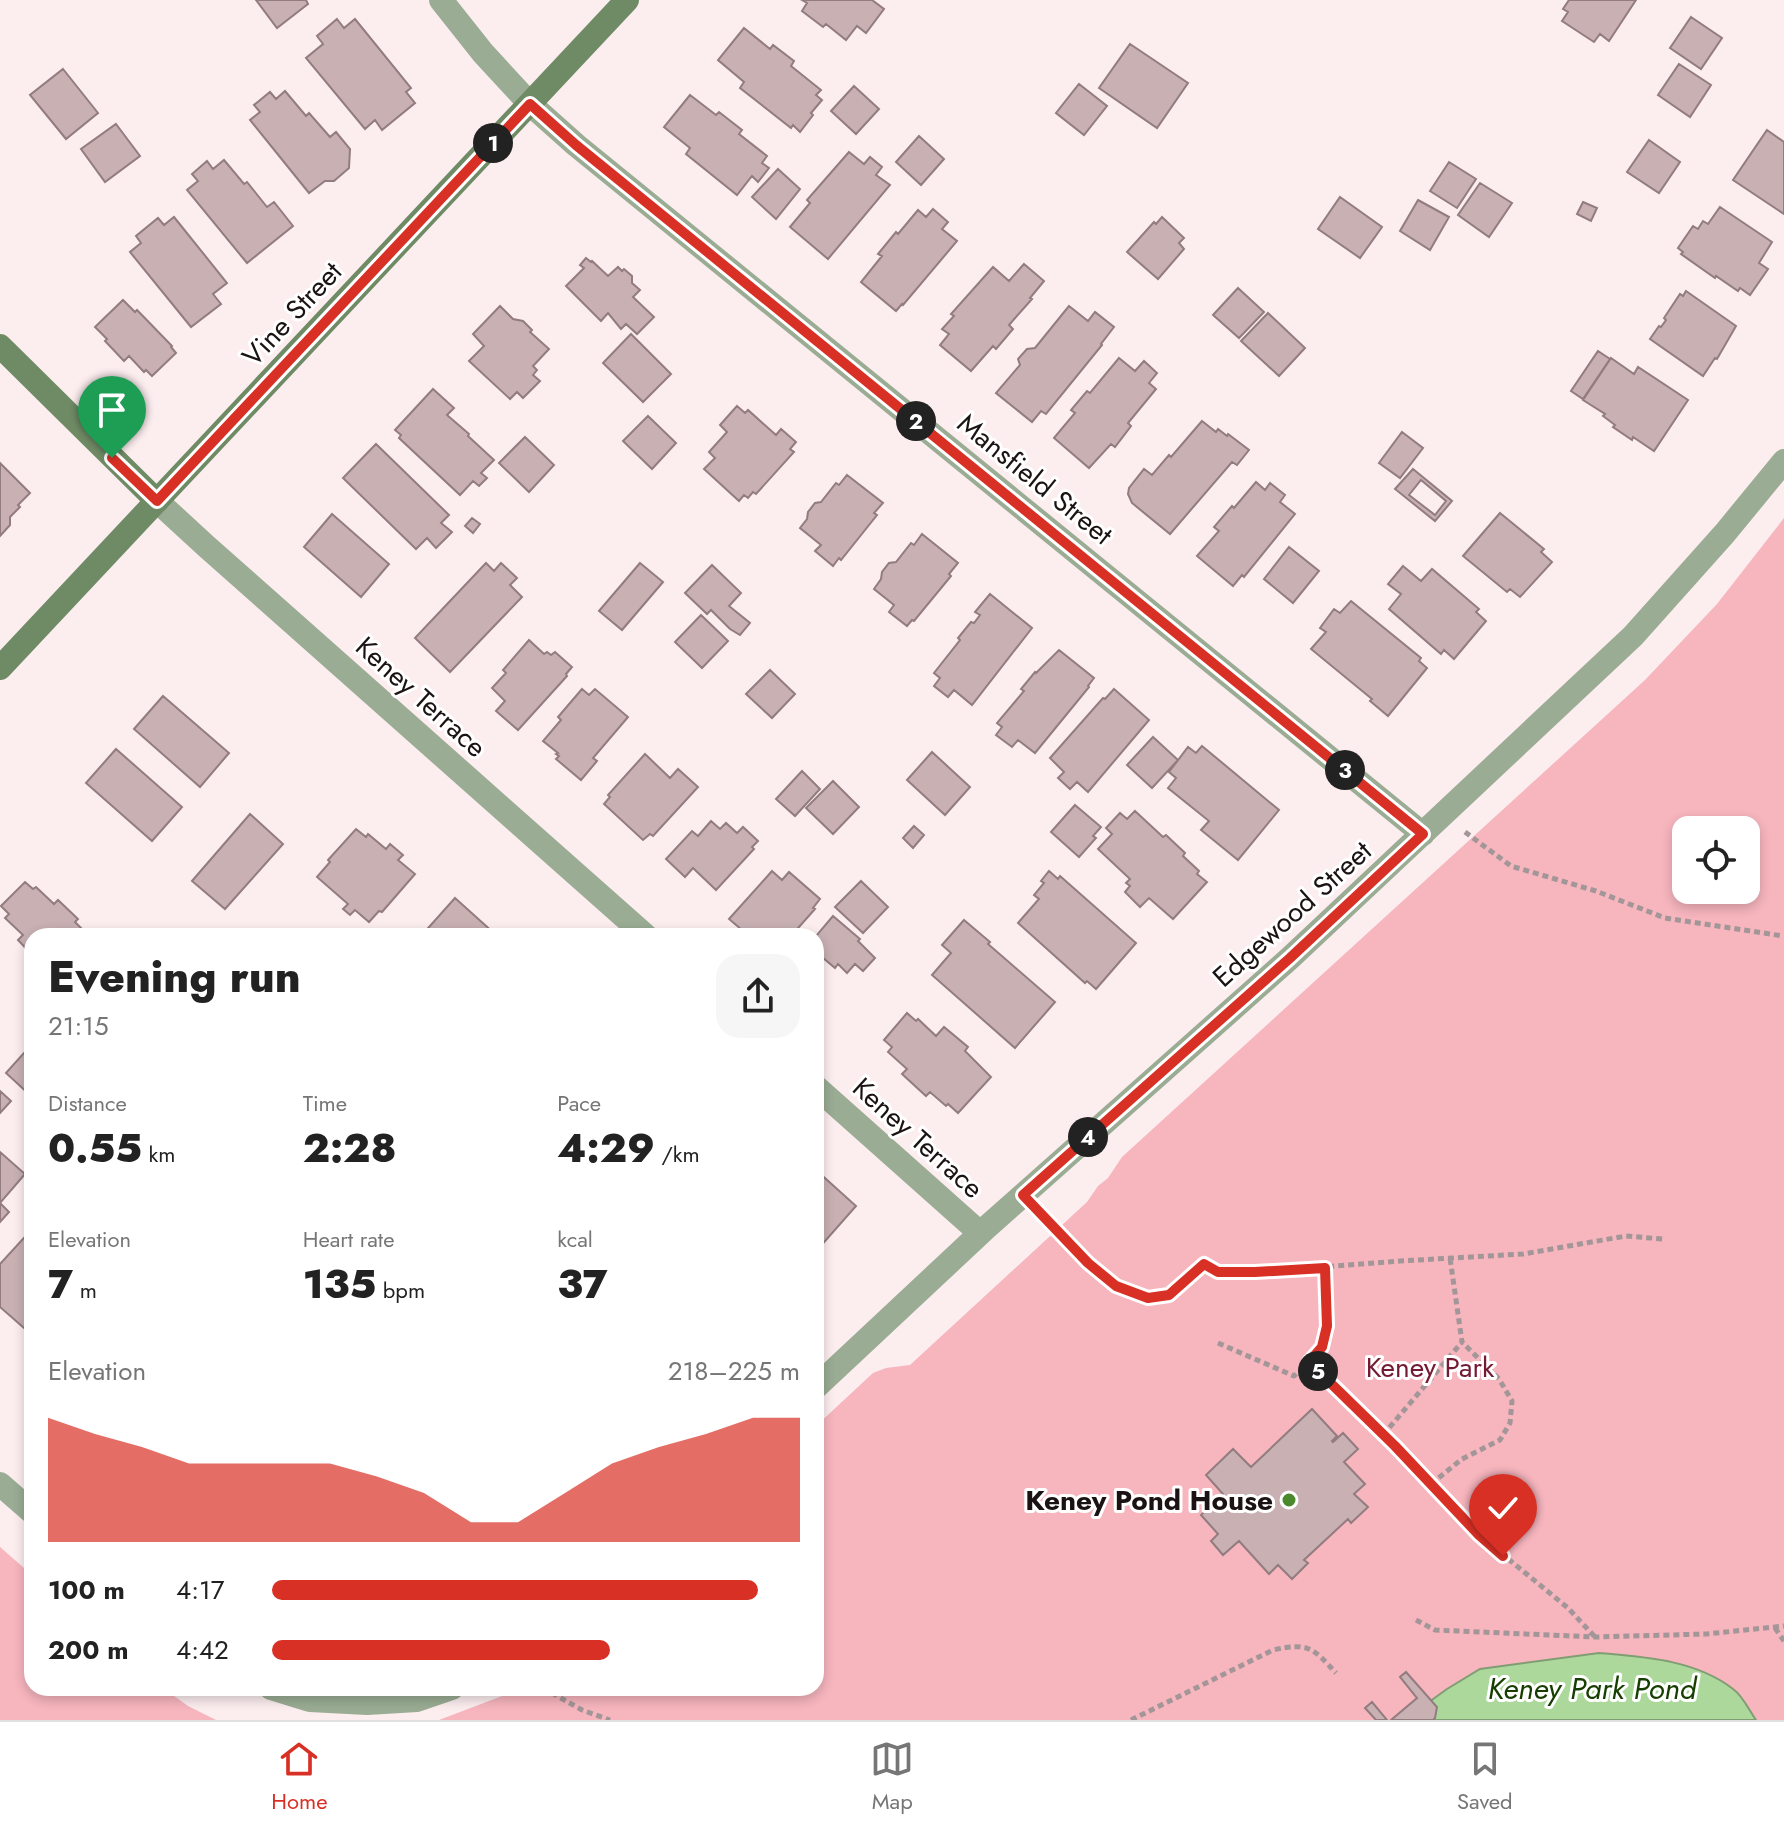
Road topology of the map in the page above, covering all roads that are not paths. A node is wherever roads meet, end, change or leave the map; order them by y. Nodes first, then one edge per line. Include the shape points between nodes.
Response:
1 (441, 0) edge
2 (627, 0) edge
3 (530, 104) junction
4 (0, 346) edge
5 (1784, 461) edge
6 (157, 501) junction
7 (0, 668) edge
8 (1423, 834) junction
9 (637, 928) edge
10 (824, 1094) edge
11 (980, 1233) junction
12 (824, 1379) edge
13 (0, 1484) edge
14 (24, 1505) edge
15 (297, 1696) edge
16 (429, 1696) edge

1 - 3 street, Mansfield Street
2 - 3 street, Vine Street
3 - 6 street, Vine Street
3 - 8 street, Mansfield Street
4 - 6 street
5 - 8 street, Edgewood Street via 1633,636
6 - 7 street, Vine Street
6 - 9 street, Keney Terrace
8 - 11 street, Edgewood Street
10 - 11 street, Keney Terrace
11 - 12 street, Edgewood Street
13 - 14 street
15 - 16 street via 367,1703

